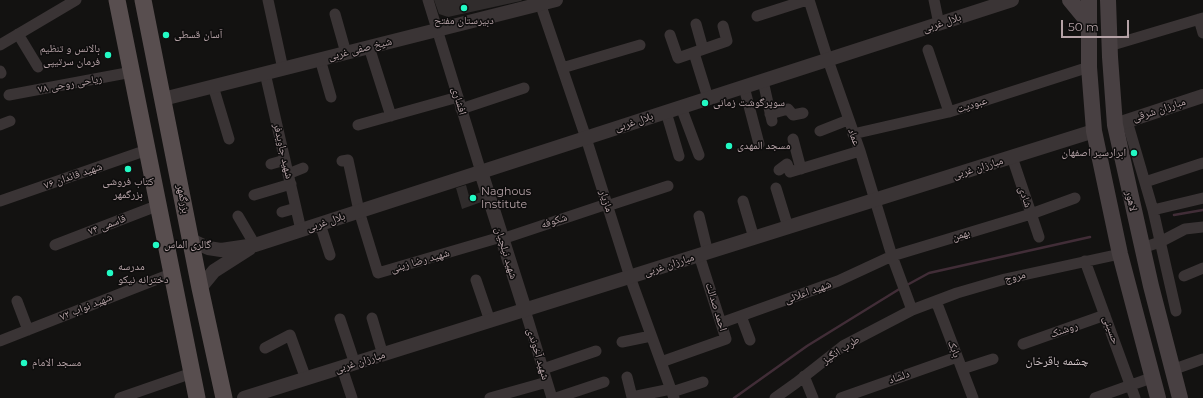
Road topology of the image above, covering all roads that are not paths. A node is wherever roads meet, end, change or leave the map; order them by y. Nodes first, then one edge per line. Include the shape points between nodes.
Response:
1 (76, 0) edge
2 (117, 0) edge
3 (143, 0) edge
4 (268, 0) edge
5 (428, 0) edge
6 (556, 0) edge
7 (808, 0) edge
8 (934, 0) edge
9 (1012, 0) edge
10 (1070, 0) edge
11 (1089, 0) edge
12 (1108, 0) edge
13 (539, 2) edge
14 (336, 14) dead end
15 (757, 16) dead end
16 (1201, 19) edge
17 (1089, 23) junction
18 (696, 24) dead end
19 (939, 24) junction
20 (723, 26) dead end
21 (436, 30) junction
22 (1203, 33) edge
23 (18, 34) junction
24 (670, 36) dead end
25 (0, 45) edge
26 (640, 45) dead end
27 (1110, 46) junction
28 (369, 47) junction
29 (928, 50) dead end
30 (698, 51) junction
31 (346, 53) junction
32 (320, 59) junction
33 (828, 60) junction
34 (38, 67) dead end
35 (283, 68) junction
36 (562, 68) junction
37 (1089, 68) junction
38 (132, 72) junction
39 (265, 73) junction
40 (763, 81) junction
41 (213, 86) junction
42 (744, 87) junction
43 (524, 88) dead end
44 (9, 95) dead end
45 (1203, 96) edge
46 (331, 97) dead end
47 (458, 97) junction
48 (708, 98) junction
49 (163, 99) junction
50 (681, 107) junction
51 (461, 109) junction
52 (666, 112) junction
53 (949, 112) junction
54 (803, 113) dead end
55 (392, 116) junction
56 (848, 120) junction
57 (1121, 123) junction
58 (358, 125) dead end
59 (820, 131) dead end
60 (1094, 131) junction
61 (853, 134) junction
62 (586, 138) junction
63 (229, 139) dead end
64 (793, 139) dead end
65 (759, 144) dead end
66 (147, 150) junction
67 (860, 151) junction
68 (699, 155) dead end
69 (679, 156) dead end
70 (1012, 157) junction
71 (285, 160) junction
72 (342, 161) dead end
73 (1203, 163) edge
74 (271, 164) dead end
75 (303, 168) dead end
76 (801, 169) junction
77 (779, 170) dead end
78 (480, 172) junction
79 (289, 179) junction
80 (1146, 185) junction
81 (668, 186) dead end
82 (776, 188) dead end
83 (1130, 194) junction
84 (254, 195) dead end
85 (1075, 198) dead end
86 (1203, 198) edge
87 (875, 200) junction
88 (0, 201) edge
89 (743, 201) dead end
90 (1109, 203) junction
91 (159, 205) junction
92 (607, 205) junction
93 (296, 208) junction
94 (1153, 210) junction
95 (359, 211) junction
96 (282, 212) dead end
97 (1031, 214) junction
98 (238, 216) dead end
99 (700, 216) dead end
100 (320, 224) junction
101 (788, 227) junction
102 (1203, 227) edge
103 (301, 230) junction
104 (1039, 237) dead end
105 (501, 238) junction
106 (754, 238) junction
107 (191, 240) junction
108 (1160, 242) junction
109 (55, 245) dead end
110 (255, 245) junction
111 (1142, 248) junction
112 (704, 254) junction
113 (1120, 254) junction
114 (330, 255) dead end
115 (892, 256) junction
116 (1086, 261) junction
117 (1203, 268) edge
118 (173, 273) junction
119 (1184, 276) dead end
120 (630, 277) junction
121 (476, 280) dead end
122 (200, 288) junction
123 (17, 301) dead end
124 (936, 301) junction
125 (525, 310) junction
126 (912, 310) junction
127 (1176, 311) dead end
128 (1105, 315) junction
129 (741, 316) junction
130 (372, 318) dead end
131 (340, 319) dead end
132 (490, 321) junction
133 (721, 323) junction
134 (28, 330) junction
135 (651, 336) junction
136 (750, 340) dead end
137 (0, 341) edge
138 (622, 342) dead end
139 (1023, 344) dead end
140 (265, 348) dead end
141 (596, 352) dead end
142 (383, 355) junction
143 (957, 357) junction
144 (993, 359) dead end
145 (1203, 359) edge
146 (661, 362) junction
147 (349, 366) junction
148 (543, 369) junction
149 (962, 369) junction
150 (1172, 370) junction
151 (192, 373) junction
152 (804, 376) junction
153 (627, 377) dead end
154 (1151, 378) junction
155 (306, 379) junction
156 (547, 382) junction
157 (604, 382) dead end
158 (703, 382) dead end
159 (1131, 386) junction
160 (672, 393) edge
161 (120, 398) edge
162 (197, 398) edge
163 (224, 398) edge
164 (244, 398) edge
165 (352, 398) edge
166 (490, 398) edge
167 (552, 398) edge
168 (556, 398) edge
169 (775, 398) edge
170 (812, 398) edge
171 (841, 398) edge
172 (973, 398) edge
173 (1095, 398) edge
174 (1136, 398) edge
175 (1158, 398) edge
176 (1180, 398) edge

1 - 23 street
2 - 38 main road
3 - 49 main road, بزرگمهر
4 - 35 street
5 - 21 street, افشاری
6 - 13 street, شیخ صفی غربی
7 - 15 street
7 - 33 street, عماد
8 - 19 street
9 - 19 street, بلال غربی
10 - 17 main road
11 - 17 main road, لاهور
12 - 27 main road, لاهور
13 - 21 street, شیخ صفی غربی
13 - 36 street, مازیار
14 - 31 street
16 - 22 street
16 - 27 street
17 - 37 main road, لاهور
18 - 30 street
19 - 33 street, بلال غربی
20 - 30 street via 727,41
21 - 28 street, شیخ صفی غربی
21 - 47 street, افشاری
23 - 25 street
23 - 34 street
24 - 30 street via 678,58
26 - 36 street
27 - 57 main road, لاهور
28 - 31 street, شیخ صفی غربی
28 - 55 street
29 - 53 street
30 - 48 street
31 - 32 street, شیخ صفی غربی
32 - 35 street, شیخ صفی غربی
32 - 46 street
33 - 40 street, بلال غربی
33 - 56 street, عماد
35 - 39 street, شیخ صفی غربی
36 - 62 street, مازیار
37 - 53 street, عبودیت
37 - 60 main road, لاهور
38 - 44 street, ریاحی روحی ۷۸
38 - 66 main road
39 - 41 street, شیخ صفی غربی
39 - 71 street, شهید جاویدفر
40 - 42 street, بلال غربی
40 - 54 street via 771,118 788,109 794,115
41 - 49 street, شیخ صفی غربی
41 - 63 street
42 - 48 street, بلال غربی
42 - 65 street
43 - 51 street
45 - 57 street, مبارزان شرقی
47 - 51 street, افشاری
47 - 55 street
48 - 50 street, بلال غربی
49 - 107 main road, بزرگمهر
50 - 52 street, بلال غربی
50 - 68 street
51 - 78 street, افشاری
52 - 62 street, بلال غربی
52 - 69 street
53 - 61 street, عبودیت
55 - 58 street
56 - 59 street
56 - 61 street, عماد
57 - 80 street
57 - 83 main road, لاهور
60 - 70 street, مبارزان غربی
60 - 90 main road, لاهور
61 - 67 street, عماد
62 - 78 street, بلال غربی
62 - 92 street, مازیار
64 - 76 street
66 - 88 street, شهید قائدان ۷۶
66 - 91 main road
67 - 76 street
67 - 87 street, عماد
70 - 87 street, مبارزان غربی
70 - 97 street, شادی
71 - 74 street
71 - 79 street, شهید جاویدفر
72 - 95 street via 348,160
73 - 80 street
75 - 79 street
76 - 77 street via 790,172 787,164
78 - 95 street, بلال غربی
78 - 105 street, شهید نیلچیان
79 - 84 street
79 - 93 street, شهید جاویدفر
80 - 83 street
80 - 94 street
81 - 92 street, شکوفه
82 - 101 street
83 - 90 main road via 1129,212 1124,218 1118,216
83 - 111 main road, لاهور
85 - 97 street, بهمن
86 - 94 street
87 - 101 street, مبارزان غربی
87 - 115 street, عماد
89 - 106 street
90 - 113 main road, لاهور
91 - 109 street, قاسمی ۷۴
91 - 118 main road
92 - 105 street, شکوفه
92 - 120 street, مازیار
93 - 96 street
93 - 103 street, شهید جاویدفر
94 - 108 street
95 - 100 street, بلال غربی
95 - 105 street, شهید رضا زینی via 378,273
97 - 104 street, شادی
97 - 115 street, بهمن
98 - 110 street
99 - 112 street, احمد صدالت
100 - 103 street, بلال غربی
100 - 114 street
101 - 106 street, مبارزان غربی
102 - 108 street via 1185,229
103 - 110 street, بلال غربی
105 - 125 street, شهید نیلچیان
106 - 112 street, مبارزان غربی
107 - 110 street via 208,248 221,250
107 - 122 main road, بزرگمهر
108 - 111 street
108 - 127 street
110 - 122 street via 214,271
111 - 150 main road, لاهور
112 - 120 street, مبارزان غربی
112 - 133 street, احمد صدالت
113 - 116 street, مروج
113 - 154 main road, لاهور
115 - 126 street, عماد
115 - 129 street, شهید اعلائی via 838,281
116 - 124 street, مروج via 1005,279
116 - 128 street, حسینی
117 - 119 street
118 - 134 street, شهید نواب ۷۲
118 - 151 main road
120 - 125 street, مبارزان غربی
120 - 135 street, مازیار
121 - 132 street
122 - 163 main road, بزرگمهر
123 - 134 street
124 - 126 street, مروج
124 - 143 street, بابک
125 - 132 street, مبارزان غربی
125 - 148 street, شهید آخوندی
126 - 152 street, طرب انگیز via 843,346
128 - 139 street, روشنک
128 - 159 street, حسینی
129 - 133 street, شهید اعلائی
129 - 136 street
130 - 142 street
131 - 147 street
132 - 142 street, مبارزان غربی
133 - 146 street, احمد صدالت via 726,339
134 - 137 street, شهید نواب ۷۲
135 - 138 street
135 - 146 street, مازیار
140 - 155 street via 290,335
141 - 148 street
142 - 147 street, مبارزان غربی
143 - 149 street, بابک
143 - 171 street, دلشاد
144 - 149 street
145 - 150 street
146 - 160 street, مازیار
147 - 155 street, مبارزان غربی
147 - 165 street
148 - 156 street, شهید آخوندی
149 - 172 street, بابک
150 - 176 main road, لاهور
151 - 161 street
151 - 162 main road
152 - 169 street, طرب انگیز
152 - 170 street
153 - 160 street via 632,397
154 - 159 street
154 - 175 main road, لاهور
155 - 164 street, مبارزان غربی
156 - 166 street
156 - 167 street, شهید آخوندی
157 - 168 street
158 - 160 street
159 - 173 street
159 - 174 street, حسینی

